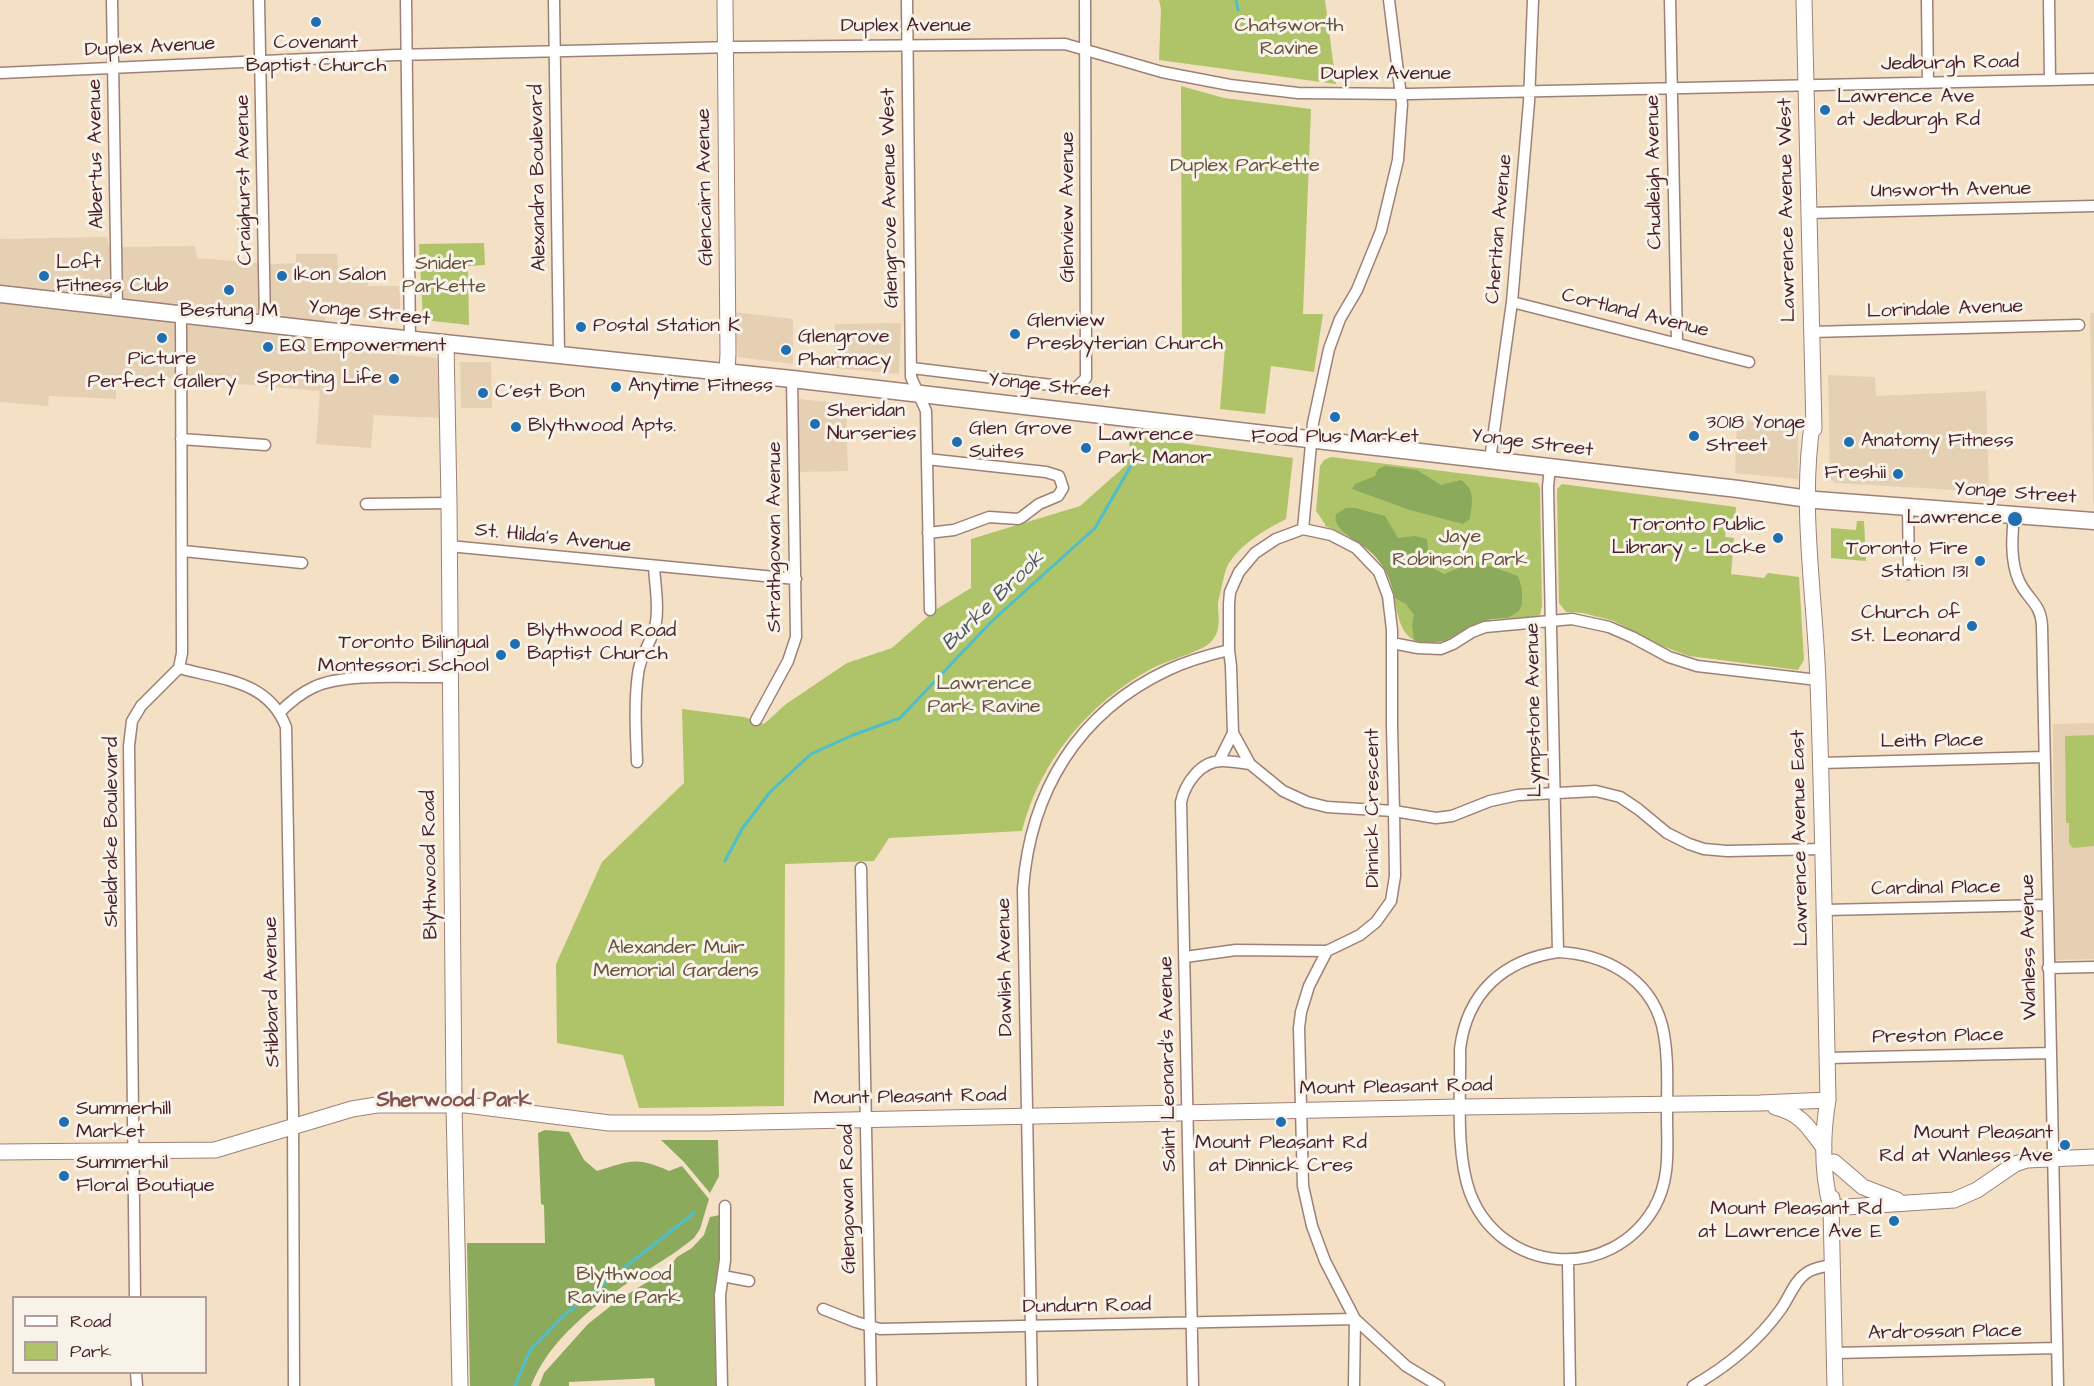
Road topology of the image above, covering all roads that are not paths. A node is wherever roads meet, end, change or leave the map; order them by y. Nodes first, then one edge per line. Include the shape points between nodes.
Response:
1 (112, 0) edge
2 (259, 0) edge
3 (405, 0) edge
4 (554, 0) edge
5 (725, 0) edge
6 (907, 0) edge
7 (1085, 0) edge
8 (1389, 0) edge
9 (1533, 0) edge
10 (1670, 0) edge
11 (1804, 0) edge
12 (1927, 0) edge
13 (2049, 0) edge
14 (907, 44) junction
15 (725, 47) junction
16 (1086, 49) junction
17 (555, 52) junction
18 (406, 55) junction
19 (260, 61) junction
20 (114, 68) junction
21 (0, 73) edge
22 (2094, 79) edge
23 (2050, 80) junction
24 (1928, 83) junction
25 (1807, 86) junction
26 (1672, 88) junction
27 (1530, 92) junction
28 (1401, 94) junction
29 (2094, 206) edge
30 (1809, 213) junction
31 (0, 294) edge
32 (1512, 302) junction
33 (117, 307) junction
34 (181, 314) junction
35 (265, 323) junction
36 (2079, 325) dead end
37 (1812, 332) junction
38 (410, 340) junction
39 (1677, 342) junction
40 (446, 343) junction
41 (559, 355) junction
42 (1749, 362) dead end
43 (912, 368) junction
44 (727, 373) junction
45 (792, 379) junction
46 (918, 394) junction
47 (181, 439) junction
48 (1311, 440) junction
49 (265, 445) dead end
50 (927, 459) junction
51 (1490, 460) junction
52 (1550, 468) junction
53 (1813, 500) junction
54 (449, 503) junction
55 (366, 504) dead end
56 (1908, 507) junction
57 (2014, 515) junction
58 (2094, 521) edge
59 (1303, 529) junction
60 (928, 533) junction
61 (449, 546) junction
62 (183, 551) junction
63 (302, 563) dead end
64 (654, 567) junction
65 (1909, 574) dead end
66 (796, 579) junction
67 (930, 609) dead end
68 (1551, 622) junction
69 (1392, 643) junction
70 (1229, 650) junction
71 (179, 668) junction
72 (450, 677) junction
73 (1818, 680) junction
74 (280, 712) junction
75 (756, 720) dead end
76 (1233, 733) junction
77 (2044, 757) junction
78 (1219, 760) junction
79 (637, 762) dead end
80 (1821, 763) junction
81 (1250, 764) junction
82 (1554, 793) junction
83 (1395, 811) junction
84 (1823, 849) junction
85 (861, 868) dead end
86 (2047, 905) junction
87 (1825, 910) junction
88 (1327, 951) junction
89 (1558, 952) junction
90 (1185, 957) junction
91 (2094, 967) edge
92 (2048, 968) junction
93 (2050, 1053) junction
94 (1827, 1058) junction
95 (1828, 1100) junction
96 (1760, 1103) junction
97 (454, 1105) junction
98 (1667, 1105) junction
99 (1461, 1107) junction
100 (1301, 1111) junction
101 (1187, 1113) junction
102 (1027, 1117) junction
103 (865, 1120) junction
104 (293, 1127) junction
105 (1824, 1148) junction
106 (133, 1151) junction
107 (0, 1152) edge
108 (2053, 1157) junction
109 (2094, 1157) edge
110 (1834, 1162) junction
111 (1906, 1203) junction
112 (725, 1206) dead end
113 (1830, 1208) junction
114 (1568, 1261) junction
115 (1832, 1265) junction
116 (723, 1276) junction
117 (749, 1281) dead end
118 (135, 1296) edge
119 (823, 1309) dead end
120 (1355, 1319) junction
121 (1192, 1323) junction
122 (1031, 1326) junction
123 (870, 1327) junction
124 (2057, 1348) junction
125 (1834, 1353) junction
126 (294, 1386) edge
127 (460, 1386) edge
128 (722, 1386) edge
129 (871, 1386) edge
130 (1032, 1386) edge
131 (1193, 1386) edge
132 (1354, 1386) edge
133 (1439, 1386) edge
134 (1570, 1386) edge
135 (1693, 1386) edge
136 (1835, 1386) edge
137 (2058, 1386) edge

1 - 20 street, Albertus Avenue
2 - 19 street, Craighurst Avenue
3 - 18 street
4 - 17 street, Alexandra Boulevard
5 - 15 main road, Glencairn Avenue
6 - 14 street, Glengrove Avenue West
7 - 16 street, Glenview Avenue
8 - 28 street
9 - 27 street, Cheritan Avenue
10 - 26 street, Chudleigh Avenue
11 - 25 main road, Lawrence Avenue West
12 - 24 street
13 - 23 street
14 - 15 street, Duplex Avenue
14 - 16 street, Duplex Avenue via 1065,44
14 - 43 street, Glengrove Avenue West
15 - 17 street, Duplex Avenue
15 - 44 main road, Glencairn Avenue
16 - 28 street, Duplex Avenue via 1162,72 1230,85 1298,93
16 - 43 street, Glenview Avenue via 1086,378 1076,388
17 - 18 street, Duplex Avenue
17 - 41 street, Alexandra Boulevard
18 - 19 street, Duplex Avenue
18 - 38 street
19 - 20 street, Duplex Avenue
19 - 35 street, Craighurst Avenue
20 - 21 street, Duplex Avenue
20 - 33 street, Albertus Avenue
22 - 23 street, Jedburgh Road
23 - 24 street, Jedburgh Road
24 - 25 street, Jedburgh Road
25 - 26 street, Duplex Avenue
25 - 30 main road, Lawrence Avenue West
26 - 27 street, Duplex Avenue
26 - 39 street, Chudleigh Avenue
27 - 28 street, Duplex Avenue
27 - 32 street, Cheritan Avenue
28 - 48 street via 1401,138 1387,212 1364,273 1334,333
29 - 30 street, Unsworth Avenue
30 - 37 main road, Lawrence Avenue West
31 - 33 main road, Yonge Street
32 - 39 street, Cortland Avenue
32 - 51 street, Cheritan Avenue
33 - 34 main road, Yonge Street
34 - 35 main road, Yonge Street
34 - 47 street
35 - 38 main road, Yonge Street
36 - 37 street, Lorindale Avenue
37 - 53 main road, Lawrence Avenue West via 1813,418 1809,444
38 - 40 main road, Yonge Street
39 - 42 street, Cortland Avenue
40 - 41 main road, Yonge Street
40 - 54 main road, Blythwood Road
41 - 44 main road, Yonge Street
43 - 46 street, Glengrove Avenue West
44 - 45 main road, Yonge Street
45 - 46 main road, Yonge Street
45 - 66 street, Strathgowan Avenue
46 - 48 main road, Yonge Street
46 - 50 street, Glengrove Avenue West via 926,411
47 - 49 street
47 - 62 street
48 - 51 main road, Yonge Street
48 - 59 street
50 - 60 street, Glengrove Avenue West
50 - 60 street via 1046,472 1059,476 1063,484 1058,496 1018,519 989,517 954,530
51 - 52 main road, Yonge Street
52 - 53 main road, Yonge Street
52 - 68 street, Lympstone Avenue
53 - 56 main road, Yonge Street
53 - 73 main road, Lawrence Avenue East via 1812,576
54 - 55 street
54 - 61 main road, Blythwood Road
56 - 57 main road, Yonge Street
56 - 65 street
57 - 58 main road, Yonge Street
57 - 77 street, Wanless Avenue via 2015,572 2042,619
59 - 69 street, Dinnick Crescent via 1344,540 1371,561 1388,596
59 - 70 street via 1266,545 1239,572 1230,592
60 - 67 street, Glengrove Avenue West
61 - 64 street, St. Hilda’s Avenue
61 - 72 main road, Blythwood Road
62 - 63 street
62 - 71 street
64 - 66 street, St. Hilda’s Avenue
64 - 79 street via 656,621 638,673
66 - 75 street, Strathgowan Avenue via 794,648
68 - 69 street via 1485,627 1441,649
68 - 73 street via 1572,619 1600,624 1697,666
68 - 82 street, Lympstone Avenue
69 - 83 street, Dinnick Crescent
70 - 76 street
70 - 102 street, Dawlish Avenue via 1168,670 1114,703 1071,748 1038,808 1023,889
71 - 74 street via 246,686 266,697
71 - 106 street, Sheldrake Boulevard via 141,706 132,721 129,746
72 - 74 street via 334,680 314,687
72 - 97 main road, Blythwood Road
73 - 80 main road, Lawrence Avenue East
74 - 104 street, Stibbard Avenue via 286,727
76 - 78 street
76 - 81 street
77 - 80 street, Leith Place
77 - 86 street, Wanless Avenue
78 - 81 street
78 - 90 street, Saint Leonard's Avenue via 1193,776 1181,802
80 - 84 main road, Lawrence Avenue East
81 - 83 street via 1276,787 1307,802 1326,807
82 - 83 street via 1509,797 1443,818
82 - 84 street via 1596,791 1620,797 1667,833 1704,849
82 - 89 street, Lympstone Avenue
83 - 88 street, Dinnick Crescent via 1391,901 1366,931
84 - 87 main road, Lawrence Avenue East
85 - 103 street, Glengowan Road
86 - 87 street, Cardinal Place
86 - 92 street, Wanless Avenue
87 - 94 main road, Lawrence Avenue East
88 - 90 street via 1236,950
88 - 100 street via 1313,974 1301,1012
89 - 98 street via 1584,954 1608,963 1627,974 1650,1000 1663,1032
89 - 99 street via 1534,956 1512,966 1491,981 1474,1003 1462,1033
90 - 101 street, Saint Leonard's Avenue
91 - 92 street
92 - 93 street, Wanless Avenue
93 - 94 street, Preston Place
93 - 108 street, Wanless Avenue
94 - 95 main road, Lawrence Avenue East
95 - 96 main road, Mount Pleasant Road
95 - 105 main road, Lawrence Avenue East
95 - 110 main road, Lawrence Avenue East
96 - 98 main road, Mount Pleasant Road
96 - 105 main road via 1792,1112
97 - 103 main road, Mount Pleasant Road via 609,1123
97 - 104 main road, Mount Pleasant Road via 367,1106
97 - 127 main road, Blythwood Road
98 - 99 main road, Mount Pleasant Road
98 - 114 street via 1667,1168 1654,1207 1624,1241
99 - 100 main road, Mount Pleasant Road
99 - 114 street via 1467,1184 1483,1217 1508,1242 1538,1255
100 - 101 main road, Mount Pleasant Road
100 - 120 street via 1304,1186 1312,1226 1331,1275
101 - 102 main road, Mount Pleasant Road
101 - 121 street, Saint Leonard's Avenue
102 - 103 main road, Mount Pleasant Road
102 - 122 street, Dawlish Avenue
103 - 123 street, Glengowan Road
104 - 106 main road, Mount Pleasant Road via 215,1150
104 - 126 street, Stibbard Avenue
105 - 113 main road, Lawrence Avenue East
106 - 107 main road, Mount Pleasant Road
106 - 118 street, Sheldrake Boulevard
108 - 109 main road
108 - 111 main road via 2015,1164 1977,1190 1954,1200
108 - 124 street, Wanless Avenue
110 - 111 main road via 1863,1187
110 - 113 main road, Lawrence Avenue East
111 - 113 main road
112 - 116 street
113 - 115 main road, Lawrence Avenue East
114 - 134 street
115 - 125 main road, Lawrence Avenue East
115 - 135 street via 1801,1276 1764,1329 1734,1358
116 - 117 street
116 - 128 street
119 - 123 street, Dundurn Road
120 - 121 street, Dundurn Road
120 - 132 street
120 - 133 street via 1406,1366
121 - 122 street, Dundurn Road
121 - 131 street, Saint Leonard's Avenue
122 - 123 street, Dundurn Road
122 - 130 street, Dawlish Avenue
123 - 129 street, Glengowan Road
124 - 125 street, Ardrossan Place
124 - 137 street, Wanless Avenue
125 - 136 main road, Lawrence Avenue East

